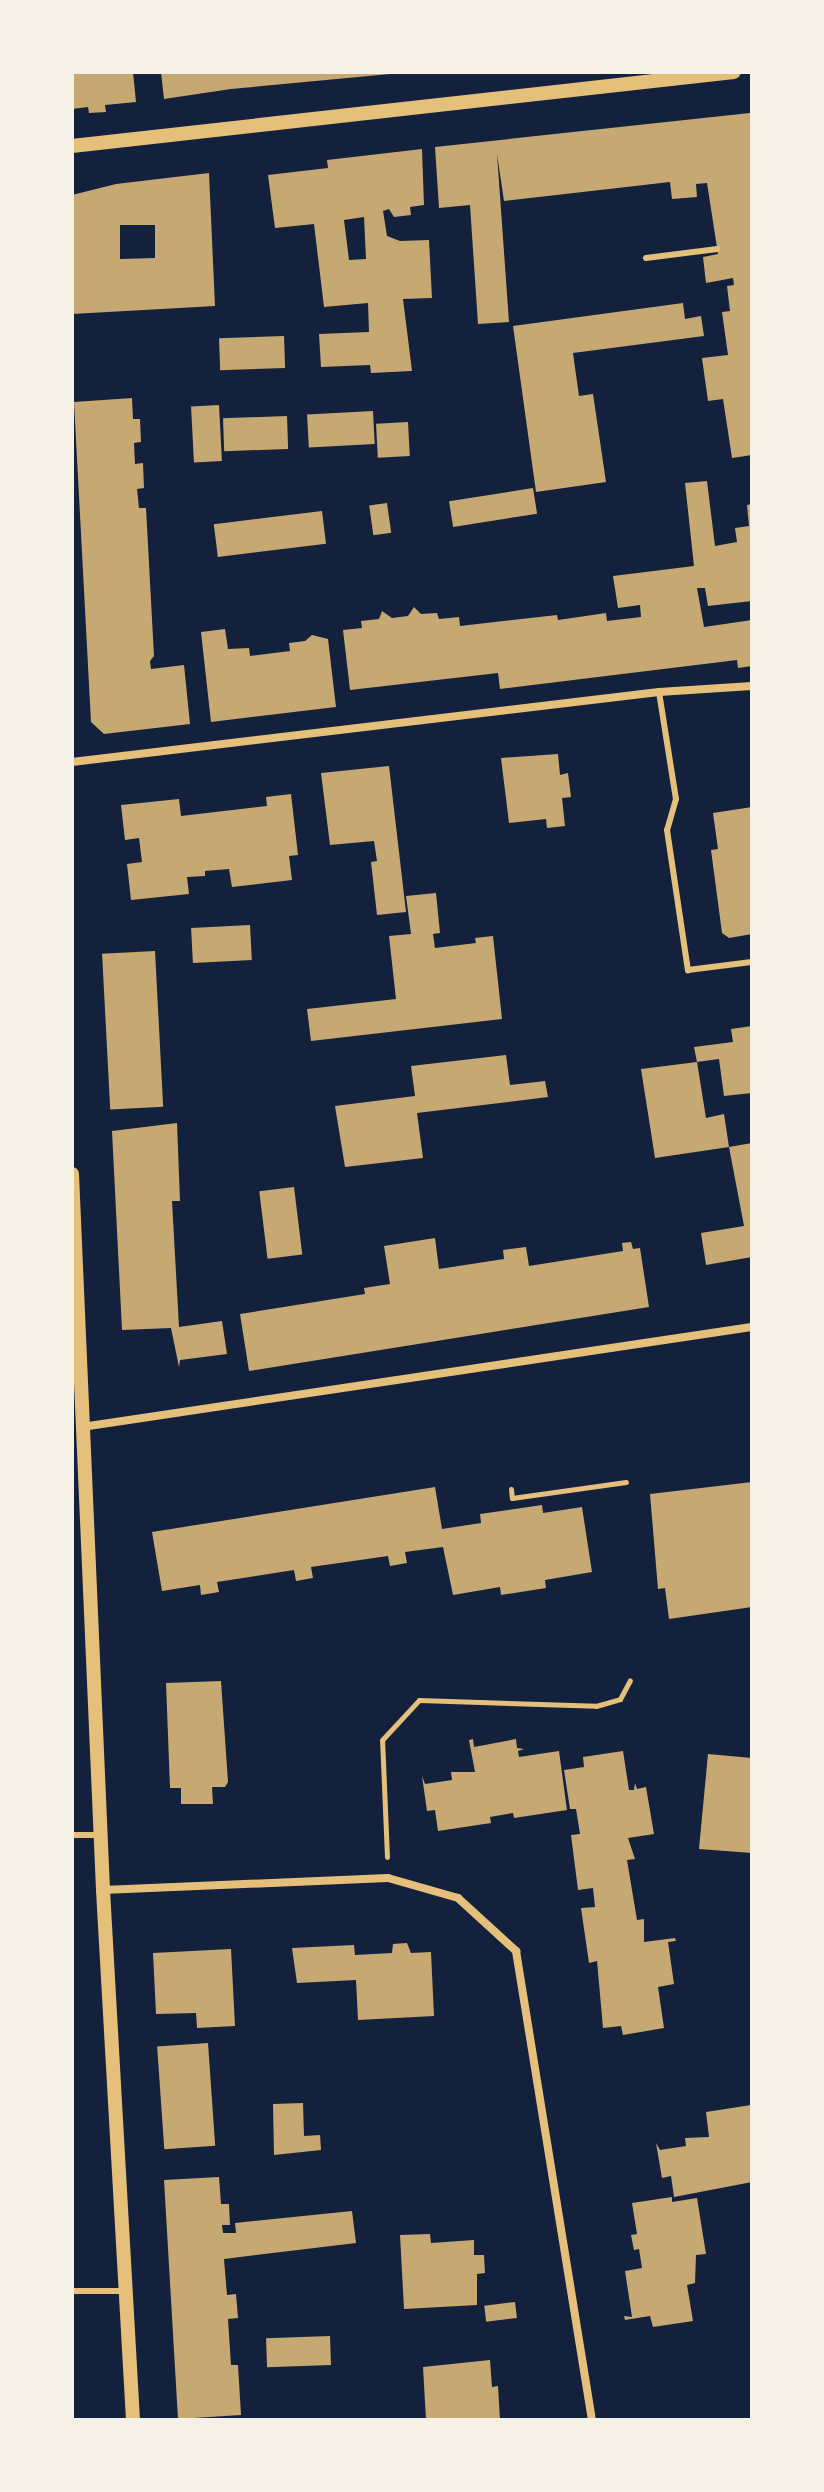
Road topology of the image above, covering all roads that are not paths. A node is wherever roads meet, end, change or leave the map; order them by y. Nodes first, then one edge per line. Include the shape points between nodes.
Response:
1 (734, 72) edge
2 (72, 146) edge
3 (717, 249) dead end
4 (646, 258) dead end
5 (752, 686) edge
6 (659, 692) junction
7 (72, 762) edge
8 (752, 962) edge
9 (72, 1174) edge
10 (75, 1271) edge
11 (752, 1327) edge
12 (82, 1427) junction
13 (72, 1835) edge
14 (101, 1835) junction
15 (103, 1890) junction
16 (72, 2291) edge
17 (127, 2291) junction
18 (133, 2420) edge
19 (592, 2420) edge

1 - 2 street
3 - 4 lane
5 - 6 street
6 - 7 street
6 - 8 lane via 676,799 667,830 688,970
9 - 10 street
10 - 12 street
11 - 12 street
12 - 14 street
13 - 14 lane
14 - 15 street
15 - 17 street
15 - 19 street via 388,1878 458,1898 516,1951
16 - 17 lane
17 - 18 street

